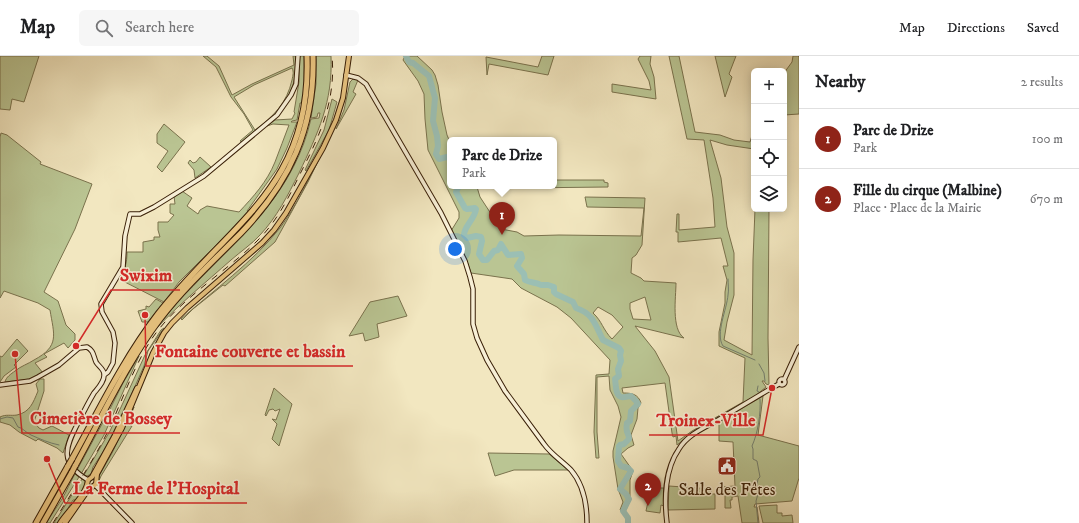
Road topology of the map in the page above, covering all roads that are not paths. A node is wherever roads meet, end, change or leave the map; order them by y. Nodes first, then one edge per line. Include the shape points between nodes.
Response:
1 (298, 56) edge
2 (307, 56) edge
3 (313, 56) edge
4 (349, 56) edge
5 (346, 75) junction
6 (799, 347) edge
7 (104, 373) junction
8 (0, 385) edge
9 (92, 482) junction
10 (36, 523) edge
11 (43, 523) edge
12 (60, 523) edge
13 (65, 523) edge
14 (132, 523) edge
15 (588, 523) edge
16 (667, 523) edge

1 - 7 street via 296,84 277,116 204,176 154,207 139,214 130,214 125,236 123,267 101,304 115,343 112,364 108,372
2 - 10 highway, bridge via 307,86 303,115 294,146 279,176 253,212 187,280 154,319 134,348
3 - 11 highway, bridge via 312,92 307,120 297,152 283,180 253,220 180,295 155,326 128,367
4 - 5 main road
5 - 9 main road via 343,98 331,132 286,213 257,248 172,323 157,345 122,428
5 - 15 street via 358,78 366,84 441,214 470,277 473,294 472,321 483,352 505,391 539,438 576,477 584,499
6 - 16 street via 782,386 779,384 770,389 686,440 676,454 667,482
7 - 8 street via 92,350 83,346 59,365 30,381
7 - 9 street via 103,380 70,438 67,450 72,467
9 - 12 main road
9 - 13 main road
9 - 14 street

